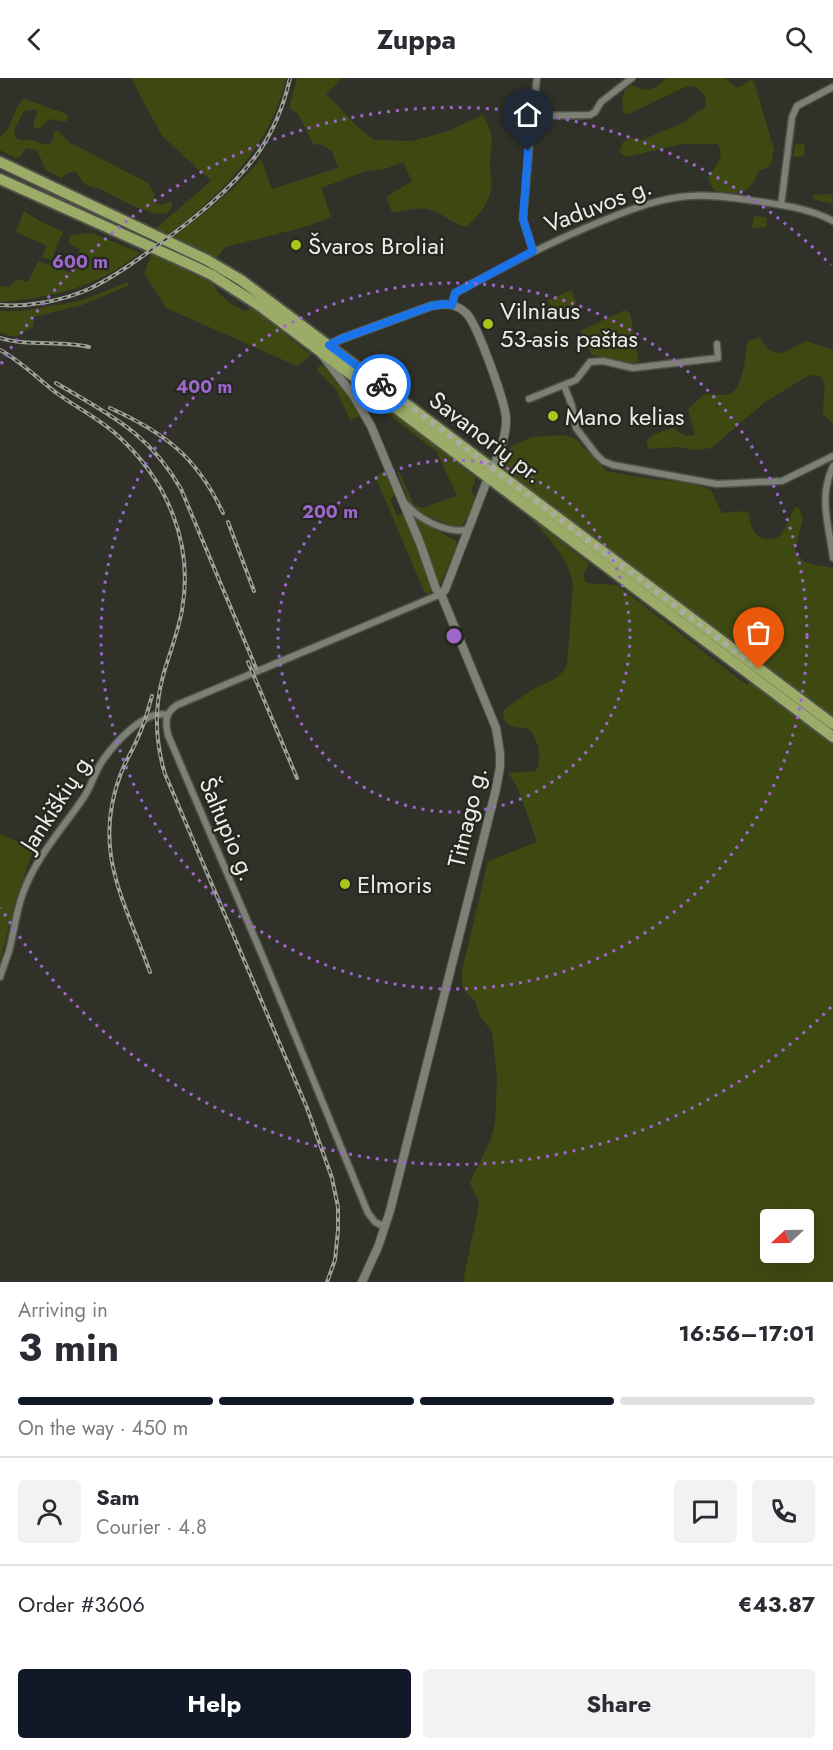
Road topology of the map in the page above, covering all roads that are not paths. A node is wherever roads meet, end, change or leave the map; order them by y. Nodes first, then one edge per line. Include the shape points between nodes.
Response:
1 (537, 78) edge
2 (632, 78) edge
3 (833, 87) edge
4 (532, 116) junction
5 (0, 162) edge
6 (0, 179) edge
7 (781, 205) junction
8 (833, 221) edge
9 (533, 251) junction
10 (452, 305) junction
11 (717, 344) dead end
12 (324, 348) junction
13 (564, 385) junction
14 (529, 399) dead end
15 (833, 456) edge
16 (495, 463) dead end
17 (833, 466) edge
18 (486, 483) dead end
19 (402, 499) junction
20 (468, 529) junction
21 (833, 558) edge
22 (441, 594) junction
23 (168, 715) junction
24 (833, 724) edge
25 (833, 738) edge
26 (0, 974) edge
27 (385, 1227) junction
28 (362, 1282) edge

1 - 4 street
2 - 4 street via 590,115
3 - 7 street via 798,106 792,117
4 - 9 street via 523,219
5 - 12 highway, Savanorių pr. via 207,260 269,300
6 - 12 highway, Savanorių pr. via 212,275
7 - 8 street, Vaduvos g.
7 - 9 street, Vaduvos g. via 717,196 660,200
9 - 10 street, Vaduvos g. via 455,293
10 - 12 street via 431,306
10 - 16 street via 465,312 474,324 505,411 504,437
11 - 13 street via 718,358 684,363 633,368 590,362 580,377
12 - 19 street, Titnago g. via 362,409
12 - 24 highway, Savanorių pr.
12 - 25 highway, Savanorių pr.
13 - 14 street
13 - 15 street via 580,435 596,454 613,465 728,484 783,481
17 - 21 street via 826,482 824,506
18 - 20 street
19 - 20 street via 412,511 447,529
19 - 22 street, Titnago g.
20 - 22 street
22 - 23 street via 177,705
22 - 27 street, Titnago g. via 496,728 500,767
23 - 26 street, Jankiškių g. via 145,718 103,759 85,796 30,877
23 - 27 street, Šaltupio g. via 168,735 368,1213
27 - 28 street, Titnago g.

